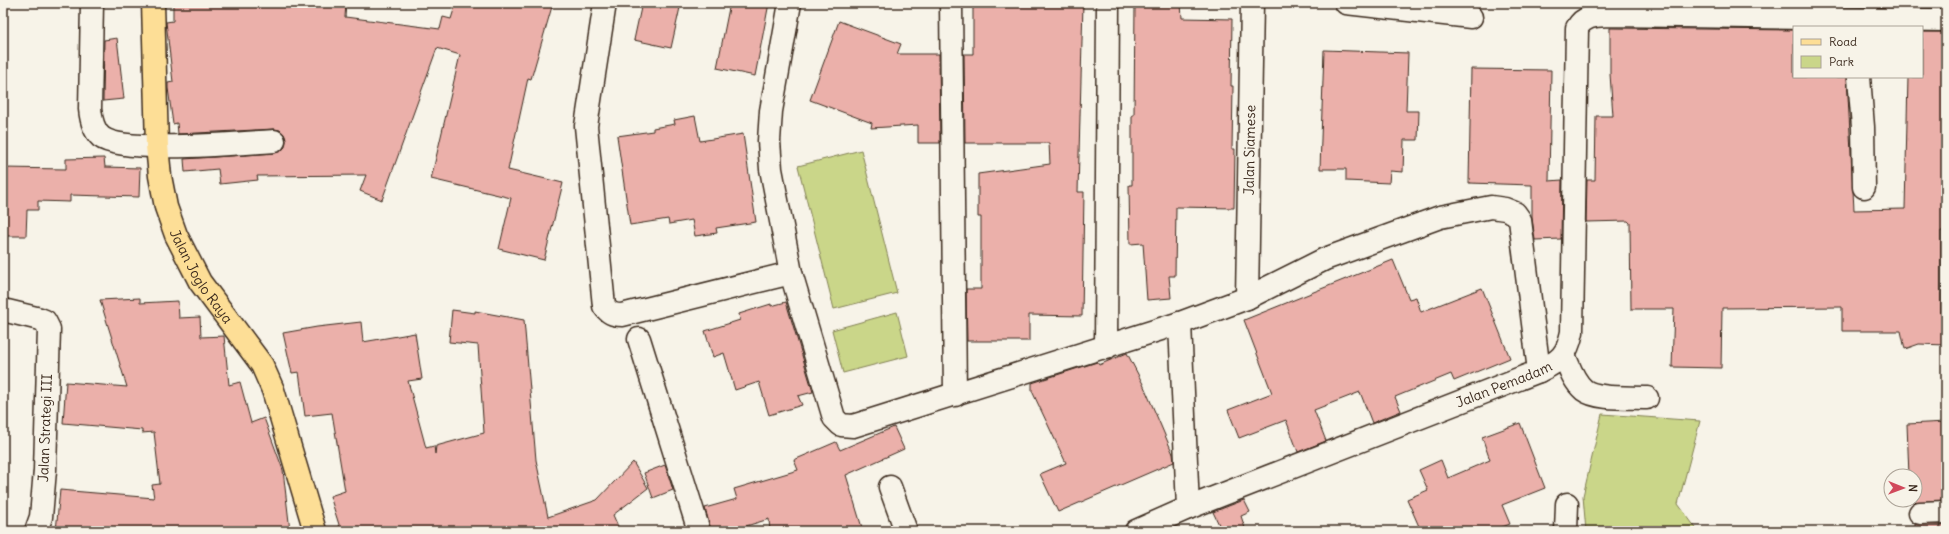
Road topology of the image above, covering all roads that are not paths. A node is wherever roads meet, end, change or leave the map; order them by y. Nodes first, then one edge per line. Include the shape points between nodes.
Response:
1 (92, 3) edge
2 (153, 3) edge
3 (605, 3) edge
4 (790, 3) edge
5 (951, 3) edge
6 (1108, 3) edge
7 (1252, 3) edge
8 (1346, 3) edge
9 (1626, 9) edge
10 (1788, 11) edge
11 (1471, 17) dead end
12 (1946, 20) edge
13 (1860, 23) edge
14 (1859, 78) edge
15 (274, 141) dead end
16 (157, 146) junction
17 (1864, 187) dead end
18 (791, 273) junction
19 (1247, 298) junction
20 (3, 310) edge
21 (1180, 323) junction
22 (639, 340) dead end
23 (1106, 348) junction
24 (1564, 355) junction
25 (1539, 371) junction
26 (955, 395) junction
27 (1647, 398) dead end
28 (890, 487) dead end
29 (1567, 504) dead end
30 (1188, 508) junction
31 (1946, 512) edge
32 (1920, 513) dead end
33 (36, 531) edge
34 (315, 531) edge
35 (699, 531) edge
36 (906, 531) edge
37 (1136, 531) edge
38 (1566, 531) edge

1 - 16 street via 90,109 96,131 102,137 121,145
2 - 16 main road, Jalan Joglo Raya
3 - 18 street via 586,126 604,306 608,312 622,315
4 - 18 street via 771,111 769,141 771,169
5 - 26 street
6 - 23 street
7 - 19 street, Jalan Siamese
8 - 11 street
9 - 10 street
9 - 24 street, Jalan Pemadam via 1586,18 1577,28 1572,332
10 - 13 street
12 - 13 street
14 - 17 street
15 - 16 street
16 - 34 main road, Jalan Joglo Raya via 166,207 176,235 200,282 262,365 273,390
18 - 26 street via 834,418 841,425 853,426
19 - 21 street
19 - 25 street via 1325,259 1440,217 1491,207 1505,208 1515,213 1520,220
20 - 33 street, Jalan Strategi III via 40,318 49,329 45,470 41,517
21 - 23 street
21 - 30 street
22 - 35 street
23 - 26 street
24 - 25 street, Jalan Pemadam via 1556,363
24 - 27 street via 1572,374 1584,390 1604,396
25 - 30 street, Jalan Pemadam
28 - 36 street
29 - 38 street
30 - 37 street, Jalan Pemadam
31 - 32 street

